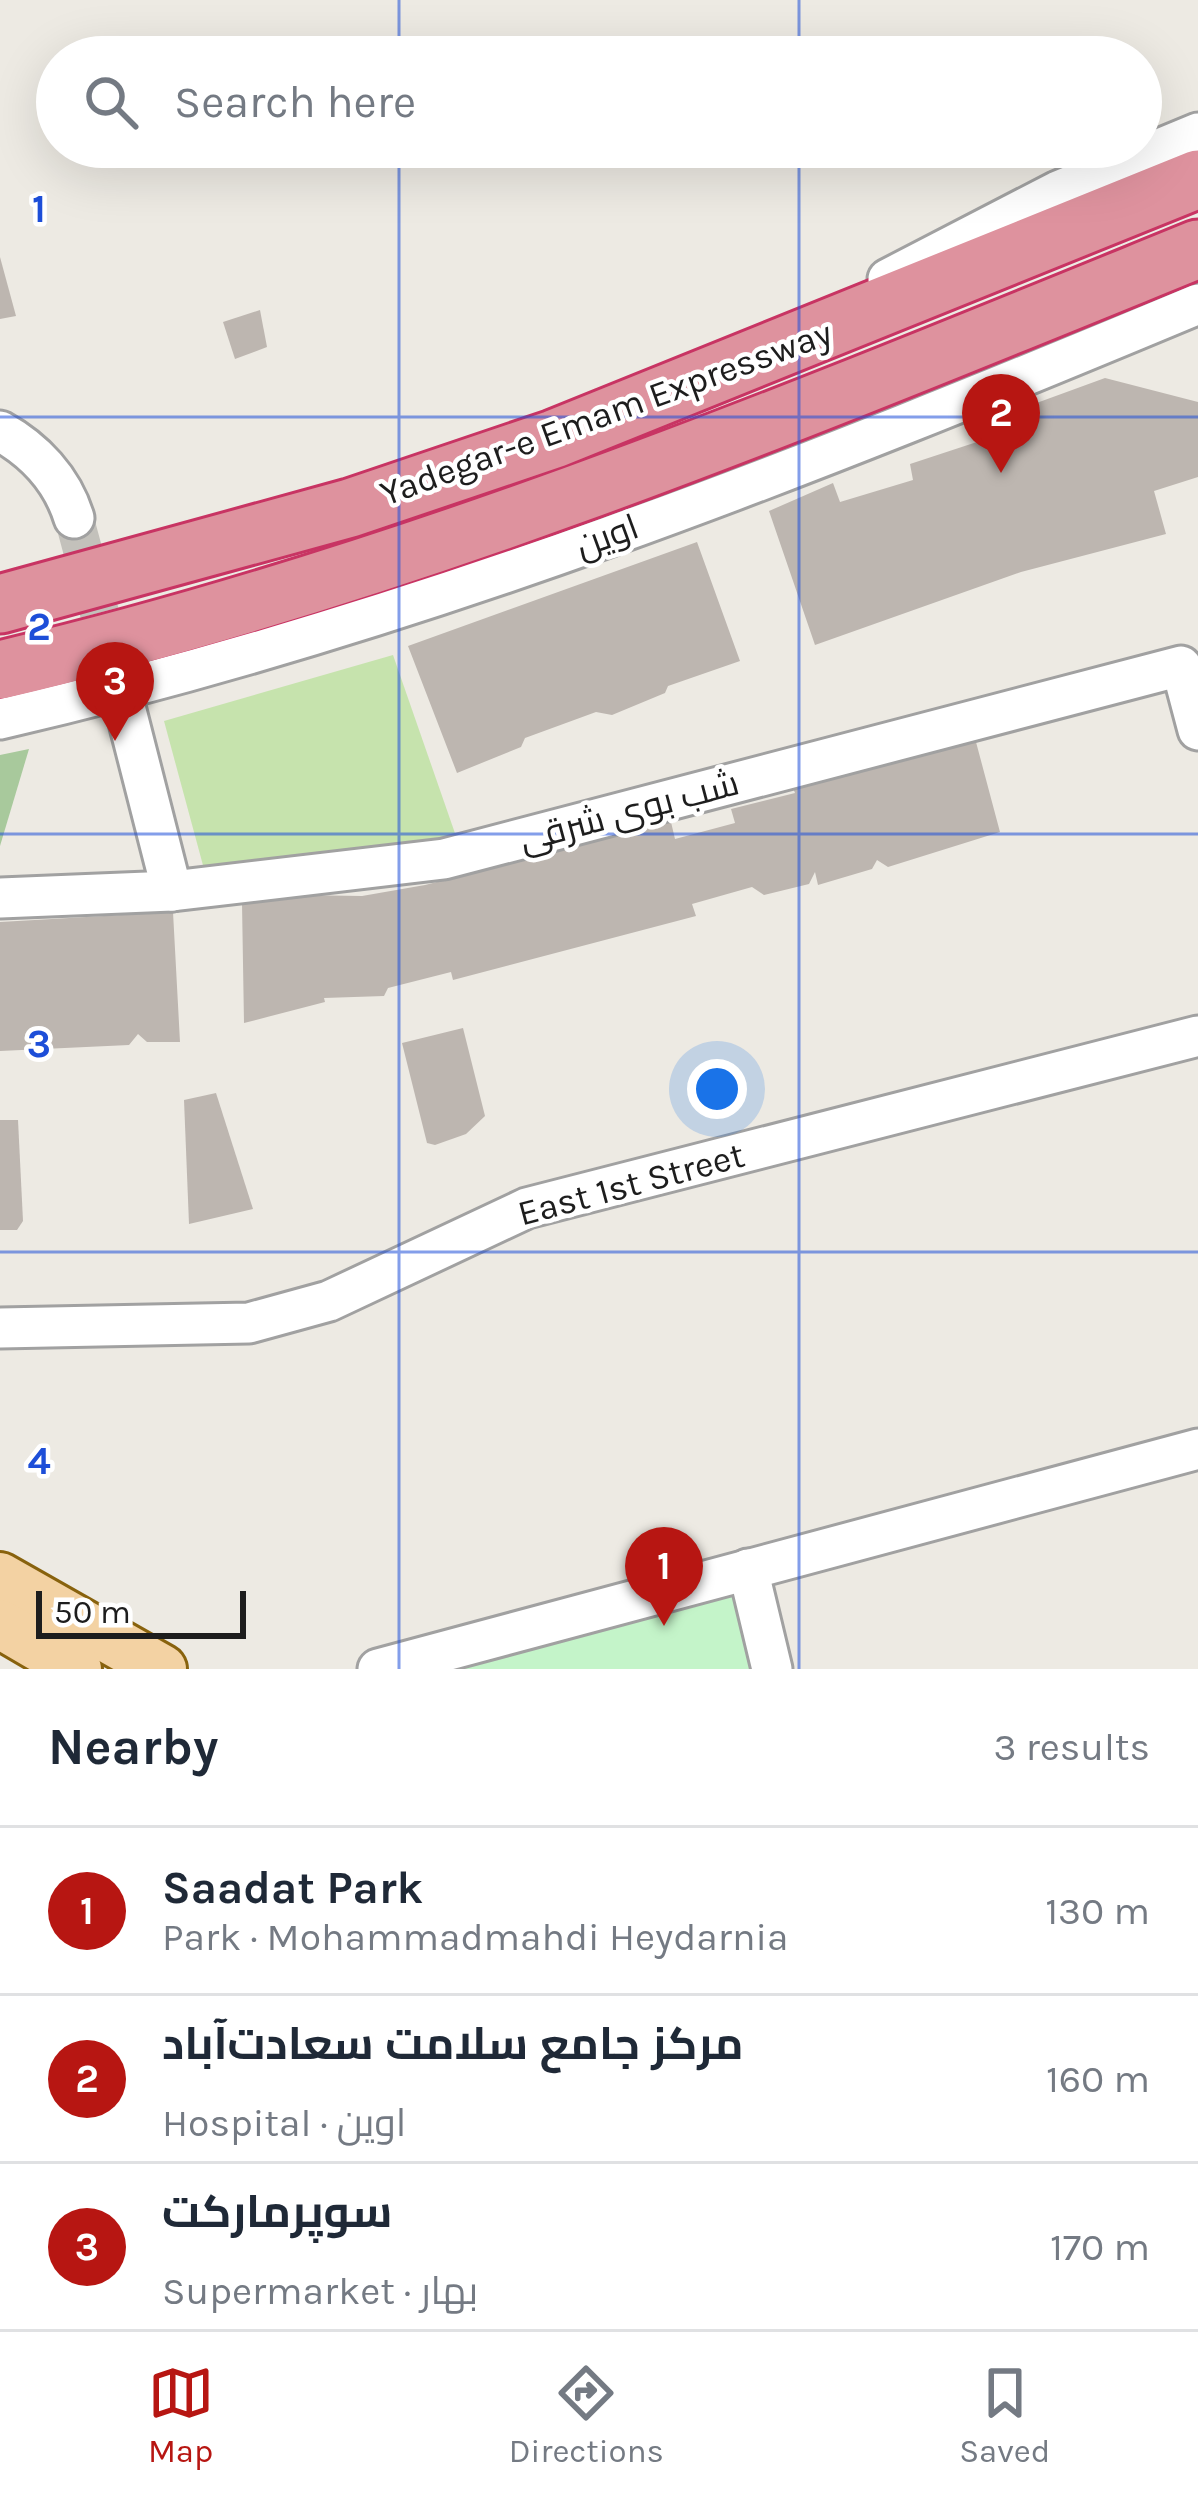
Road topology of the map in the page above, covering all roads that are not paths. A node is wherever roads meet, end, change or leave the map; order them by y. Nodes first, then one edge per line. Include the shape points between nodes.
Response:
1 (1198, 133) edge
2 (1162, 148) edge
3 (1114, 168) edge
4 (1198, 179) edge
5 (1198, 249) edge
6 (1198, 304) edge
7 (661, 400) junction
8 (0, 431) edge
9 (74, 518) tunnel mouth
10 (0, 604) edge
11 (0, 670) edge
12 (121, 692) junction
13 (0, 719) edge
14 (1198, 730) edge
15 (172, 891) junction
16 (0, 898) edge
17 (1198, 1036) edge
18 (0, 1328) edge
19 (1198, 1449) edge
20 (748, 1569) junction
21 (0, 1576) edge
22 (0, 1624) edge
23 (77, 1669) edge
24 (162, 1669) edge
25 (378, 1669) edge
26 (772, 1669) edge

1 - 2 street
3 - 7 street
4 - 7 highway, Yadegar-e Emam Expressway
5 - 11 highway, Yadegar-e Emam Expressway via 577,498 367,568
6 - 12 street, اوین via 463,589
7 - 10 highway, Yadegar-e Emam Expressway via 350,508
8 - 9 street via 32,449
12 - 13 street, اوین
12 - 15 street
14 - 15 street, شب بوی شرقی via 1181,666 445,859
15 - 16 street, شب بوی شرقی
17 - 18 street, East 1st Street via 527,1208 329,1301 249,1323
19 - 20 street
20 - 25 street
20 - 26 street
21 - 24 main road
22 - 23 main road

